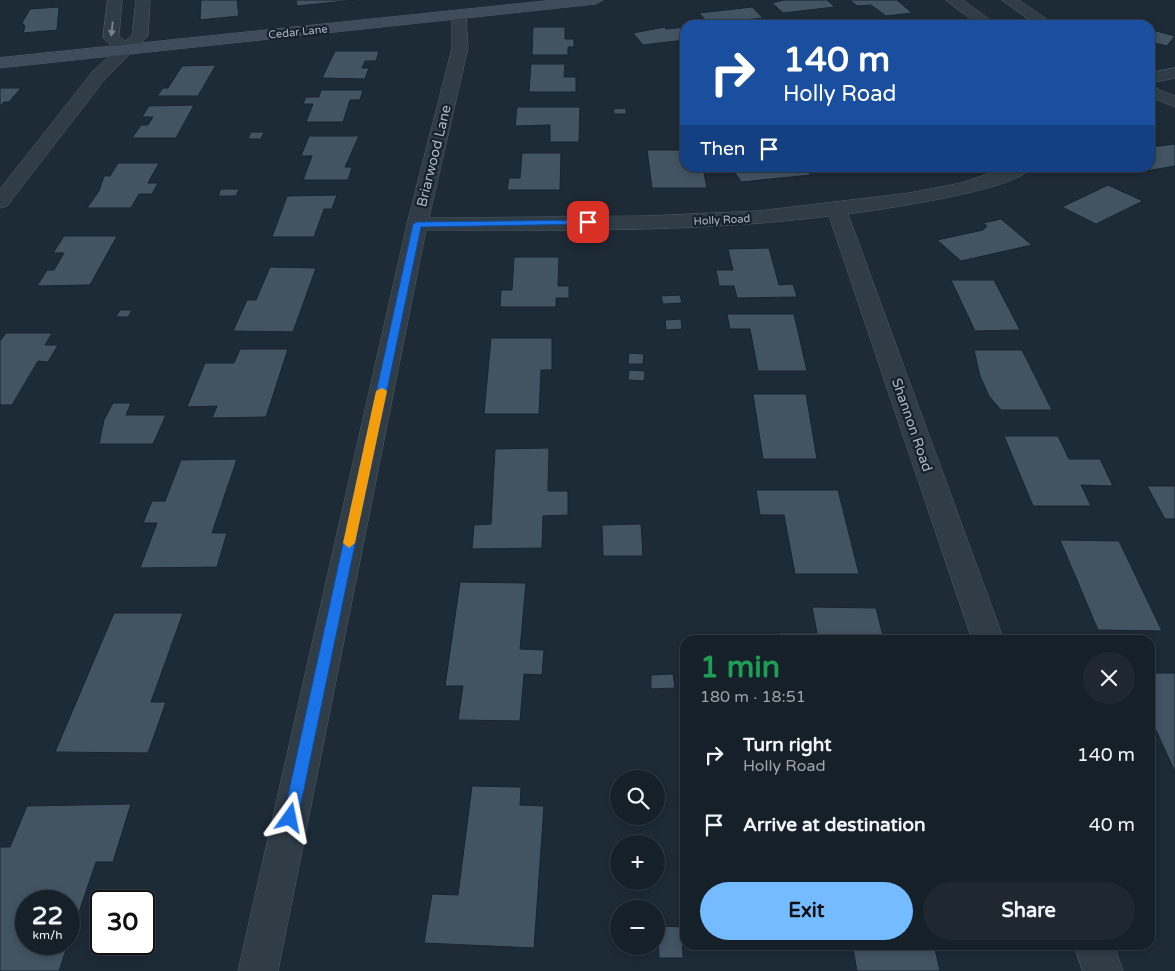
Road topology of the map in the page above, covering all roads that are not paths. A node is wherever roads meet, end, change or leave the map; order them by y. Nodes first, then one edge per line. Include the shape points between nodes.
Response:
1 (115, 0) edge
2 (143, 0) edge
3 (596, 0) edge
4 (954, 0) edge
5 (1009, 0) edge
6 (460, 15) junction
7 (982, 20) edge
8 (1039, 20) edge
9 (127, 50) junction
10 (0, 63) edge
11 (1175, 73) edge
12 (1155, 77) edge
13 (1155, 94) edge
14 (1175, 102) edge
15 (1011, 172) edge
16 (0, 202) edge
17 (837, 210) junction
18 (417, 224) junction
19 (986, 635) edge
20 (1096, 950) edge
21 (258, 971) edge
22 (1103, 971) edge

1 -> 9 street via 112,38
2 - 9 street via 140,36
3 - 6 main road, Cedar Lane
4 - 7 street
5 - 8 street
6 - 9 main road, Cedar Lane
6 - 18 street, Briarwood Lane via 460,48
9 - 10 main road, Cedar Lane
9 - 16 street via 98,75
11 - 12 street
13 - 14 street
15 - 17 street, Holly Road via 978,185 927,197
17 - 18 street, Holly Road via 682,222
17 - 19 street, Shannon Road
18 - 21 street, Briarwood Lane
20 - 22 street

